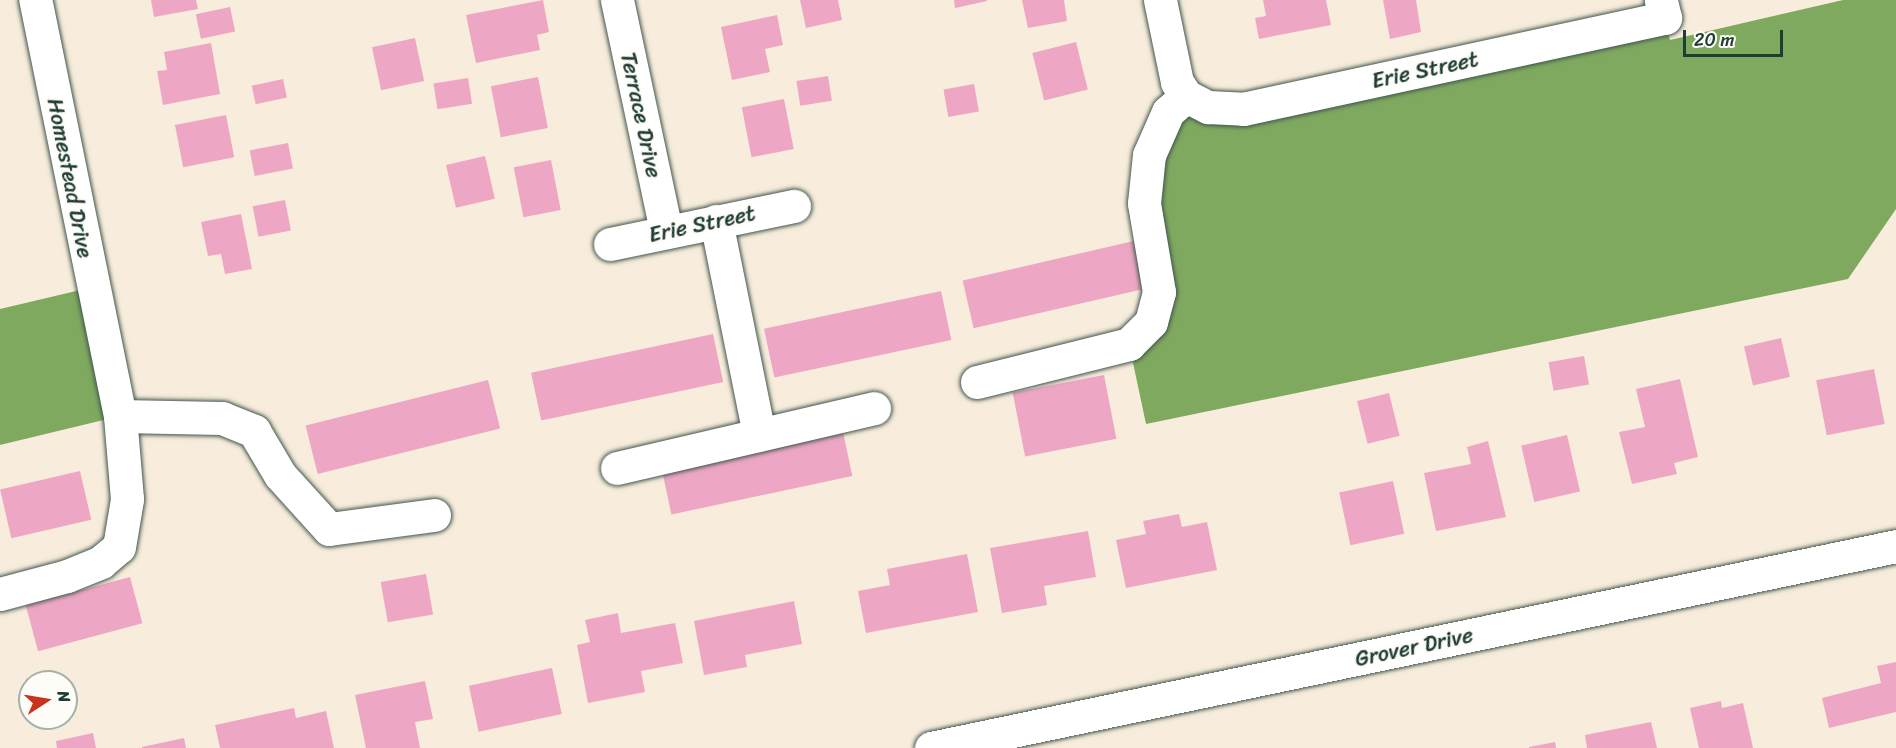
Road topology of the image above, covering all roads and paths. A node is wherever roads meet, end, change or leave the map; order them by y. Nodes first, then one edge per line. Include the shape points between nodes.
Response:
1 (34, 0) edge
2 (617, 0) edge
3 (1160, 0) edge
4 (1663, 9) edge
5 (1186, 96) junction
6 (794, 206) dead end
7 (716, 221) junction
8 (666, 231) junction
9 (610, 244) dead end
10 (977, 382) dead end
11 (874, 408) dead end
12 (120, 416) junction
13 (759, 435) junction
14 (617, 468) dead end
15 (434, 515) dead end
16 (1896, 546) edge
17 (0, 594) edge
18 (932, 748) edge

1 - 12 street, Homestead Drive
2 - 8 street, Terrace Drive
3 - 5 street via 1177,82
4 - 5 street, Erie Street via 1243,109 1208,106
5 - 10 street via 1168,112 1149,155 1144,202 1159,292 1151,322 1129,344
6 - 7 street, Erie Street
7 - 8 street, Erie Street
7 - 13 street
8 - 9 street, Erie Street
11 - 13 street
12 - 15 street via 222,418 254,431 280,475 329,529
12 - 17 street, Homestead Drive via 127,499 119,547 101,562 67,576
13 - 14 street
16 - 18 street, Grover Drive

